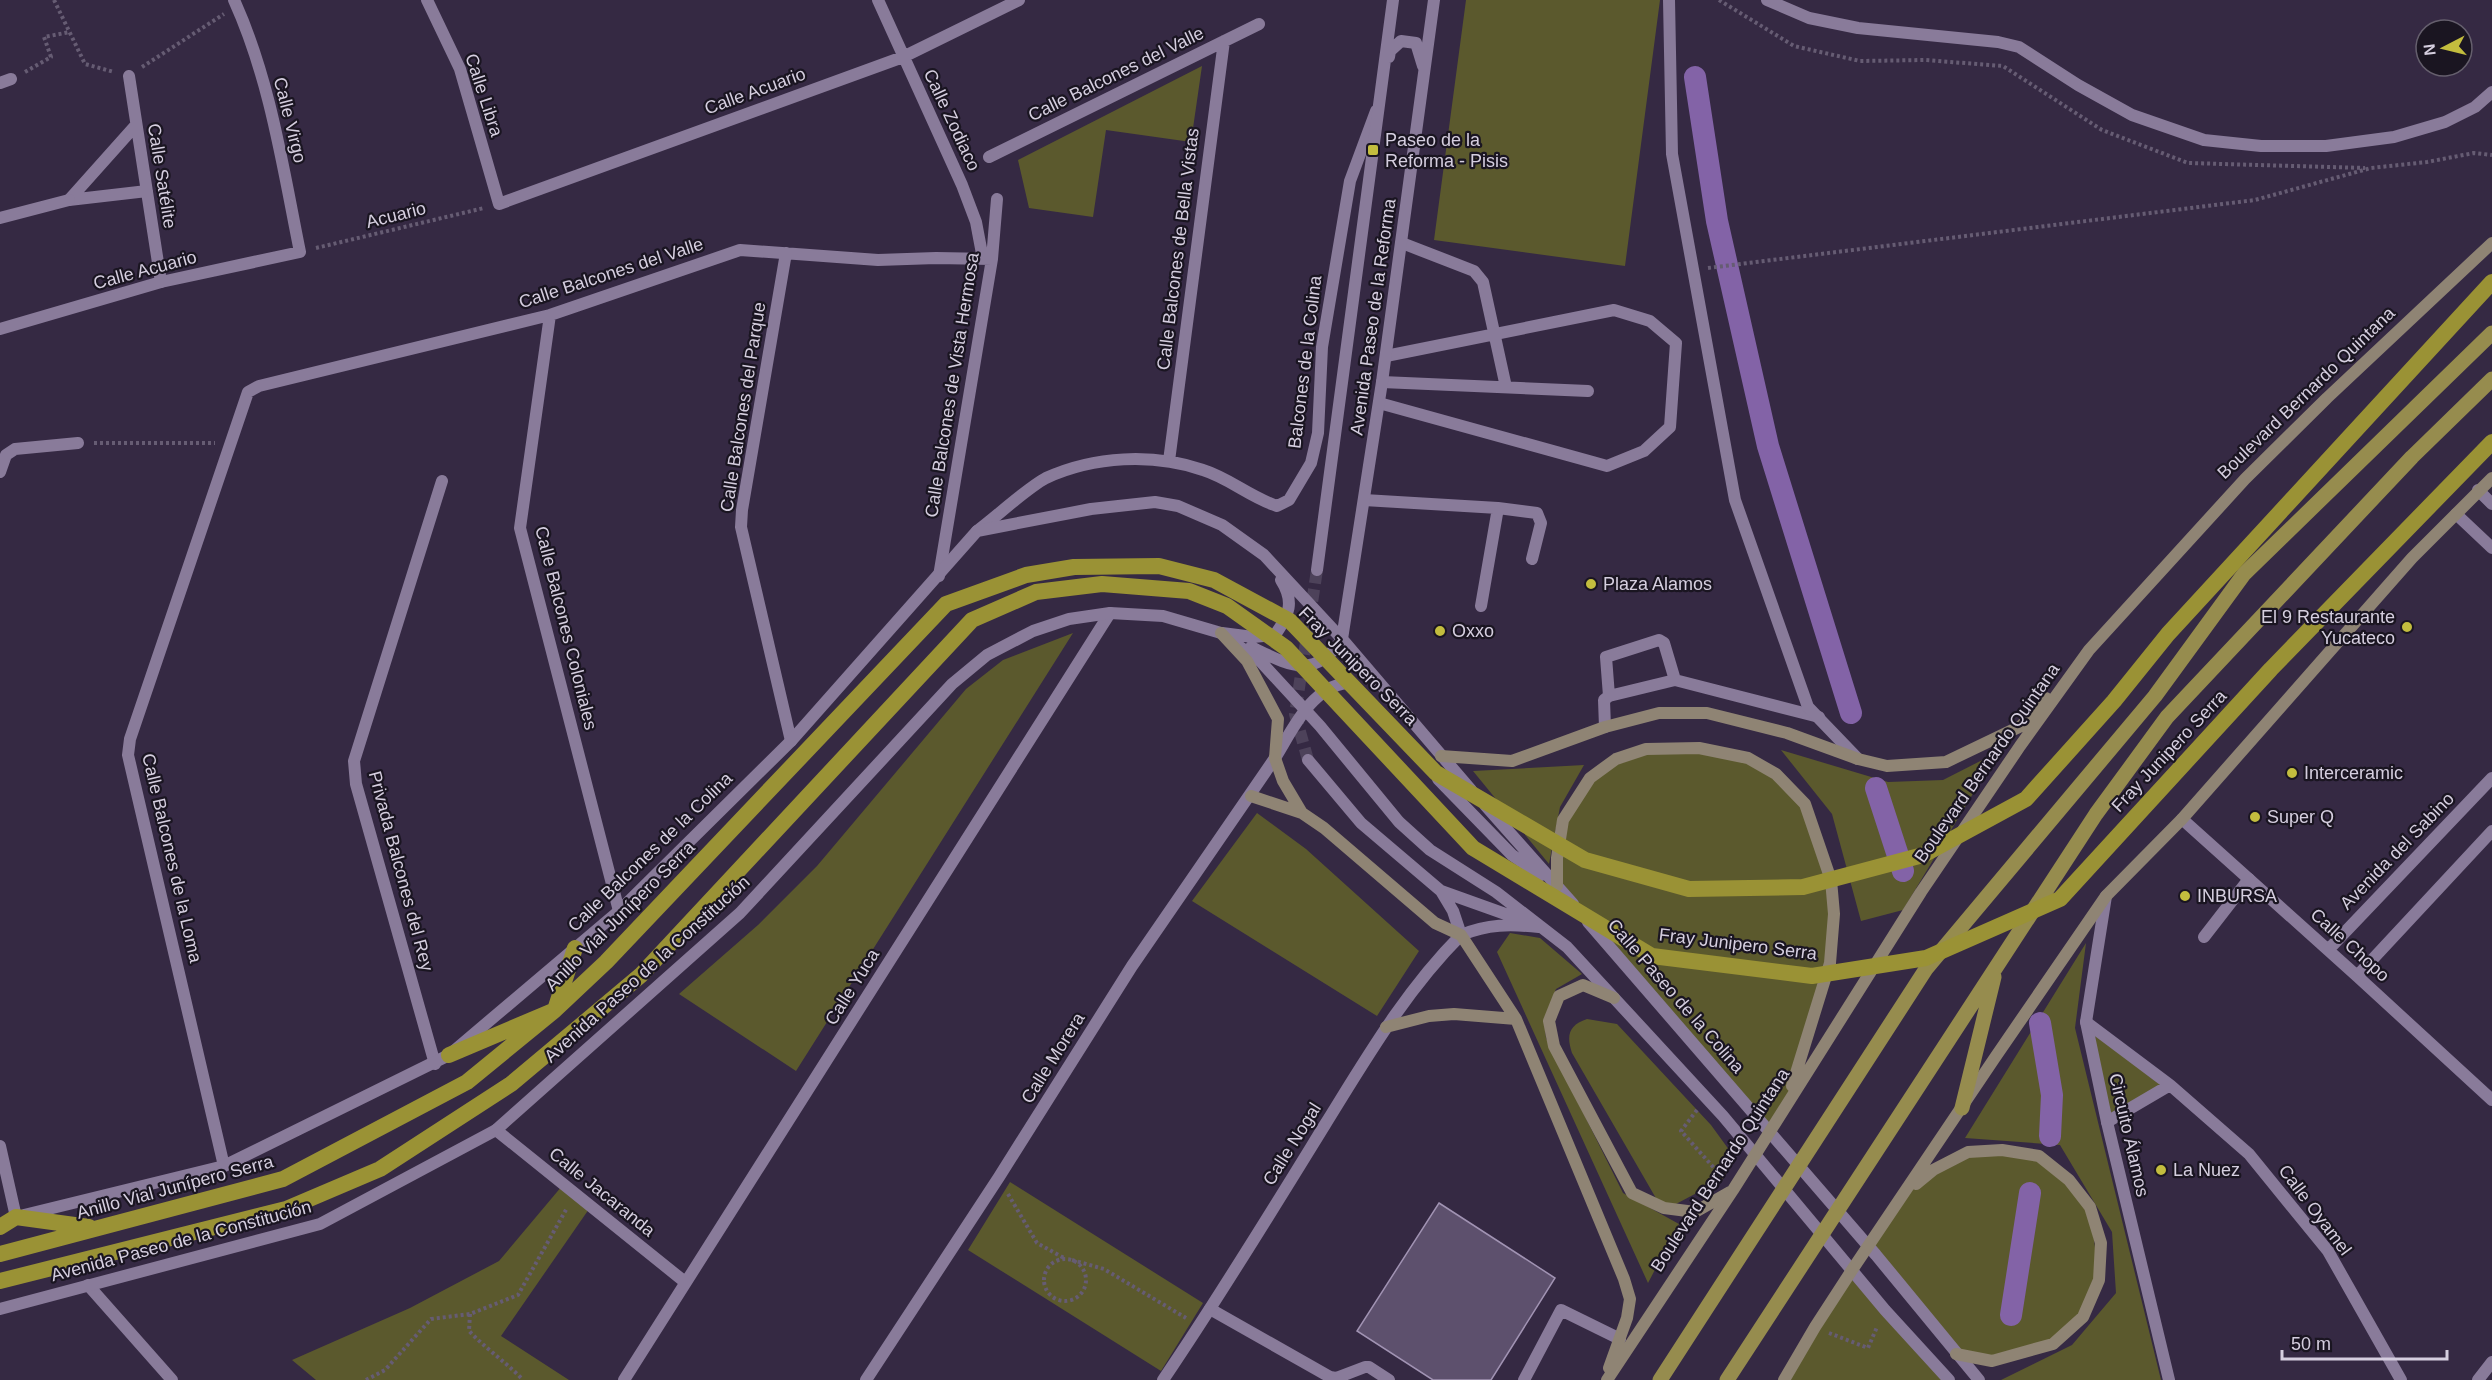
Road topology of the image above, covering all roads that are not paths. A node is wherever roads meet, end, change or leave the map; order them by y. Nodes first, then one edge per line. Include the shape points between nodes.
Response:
1 (427, 0) edge
2 (878, 0) edge
3 (1019, 0) edge
4 (1393, 0) edge
5 (1432, 0) edge
6 (1669, 0) edge
7 (1767, 0) edge
8 (235, 3) edge
9 (1259, 24) dead end
10 (1224, 41) junction
11 (903, 57) junction
12 (1385, 72) junction
13 (129, 76) road end
14 (1425, 76) junction
15 (2492, 92) edge
16 (1379, 102) junction
17 (136, 125) junction
18 (989, 157) dead end
19 (147, 191) junction
20 (997, 199) dead end
21 (69, 200) junction
22 (499, 204) joint
23 (0, 218) edge
24 (1402, 243) junction
25 (2492, 243) edge
26 (300, 252) joint
27 (786, 253) junction
28 (988, 259) junction
29 (161, 282) junction
30 (2492, 282) edge
31 (550, 315) junction
32 (0, 329) edge
33 (1496, 333) junction
34 (2492, 333) edge
35 (1386, 356) junction
36 (2492, 379) edge
37 (1382, 382) junction
38 (1506, 387) junction
39 (1588, 391) dead end
40 (248, 392) joint
41 (1379, 403) junction
42 (2492, 442) edge
43 (78, 443) road end
44 (1169, 461) junction
45 (0, 472) edge
46 (2492, 478) edge
47 (442, 481) dead end
48 (2478, 490) junction
49 (1364, 500) junction
50 (2492, 504) edge
51 (1497, 508) junction
52 (2456, 514) junction
53 (977, 531) junction
54 (2492, 548) edge
55 (1264, 555) junction
56 (1532, 559) dead end
57 (1317, 570) tunnel mouth
58 (939, 576) junction
59 (1214, 580) joint
60 (1481, 606) dead end
61 (1110, 613) junction
62 (1221, 633) junction
63 (1342, 639) junction
64 (2089, 650) junction
65 (1676, 680) junction
66 (1609, 696) junction
67 (1305, 710) junction
68 (1819, 717) junction
69 (1605, 727) junction
70 (790, 741) junction
71 (1441, 756) junction
72 (1275, 758) junction
73 (1858, 759) junction
74 (1308, 760) tunnel mouth
75 (2492, 778) edge
76 (1251, 796) junction
77 (1302, 813) junction
78 (2182, 819) junction
79 (2492, 831) edge
80 (2249, 879) junction
81 (1557, 886) junction
82 (1441, 891) junction
83 (2106, 896) junction
84 (619, 911) junction
85 (1541, 927) junction
86 (1461, 936) junction
87 (2204, 937) dead end
88 (575, 948) junction
89 (2328, 950) junction
90 (1997, 965) junction
91 (2357, 976) junction
92 (1614, 998) junction
93 (555, 1010) junction
94 (1516, 1019) junction
95 (2086, 1022) junction
96 (1386, 1027) junction
97 (442, 1060) junction
98 (2170, 1085) junction
99 (2492, 1100) edge
100 (1785, 1105) junction
101 (1962, 1108) junction
102 (2107, 1122) junction
103 (496, 1130) junction
104 (0, 1146) edge
105 (224, 1166) junction
106 (1733, 1190) junction
107 (1904, 1195) junction
108 (8, 1219) edge
109 (0, 1227) edge
110 (97, 1228) junction
111 (0, 1254) edge
112 (0, 1281) edge
113 (685, 1282) junction
114 (88, 1285) junction
115 (0, 1309) edge
116 (1210, 1309) junction
117 (1620, 1339) junction
118 (1956, 1354) junction
119 (2492, 1362) edge
120 (172, 1380) edge
121 (624, 1380) edge
122 (866, 1380) edge
123 (1163, 1380) edge
124 (1389, 1380) edge
125 (1524, 1380) edge
126 (1606, 1380) edge
127 (1660, 1380) edge
128 (1727, 1380) edge
129 (1784, 1380) edge
130 (1949, 1380) edge
131 (1979, 1380) edge
132 (2169, 1380) edge
133 (2401, 1380) edge
134 (2478, 1380) edge

1 - 22 street, Calle Libra via 460,69
2 - 11 street, Calle Zodiaco
3 - 11 street, Calle Acuario
4 - 12 street, Avenida Paseo de la Reforma
5 - 14 street, Avenida Paseo de la Reforma
6 - 68 street via 1672,154 1735,500 1808,707
7 - 15 street via 1809,18 1858,28 2019,47 2132,115 2204,140 2261,146 2326,146 2394,137 2445,122 2475,107
8 - 26 street, Calle Virgo via 248,31 278,141
9 - 10 street, Calle Balcones del Valle
10 - 18 street, Calle Balcones del Valle
10 - 44 street, Calle Balcones de Bella Vistas
11 - 22 street, Calle Acuario
11 - 28 street, Calle Zodiaco via 962,185
12 - 14 street via 1390,51 1401,40 1416,43
12 - 16 street, Avenida Paseo de la Reforma
13 - 17 street, Calle Satélite
14 - 24 street, Avenida Paseo de la Reforma
16 - 44 street, Balcones de la Colina via 1350,181 1322,347 1318,433 1311,463 1299,486 1289,500 1277,506 1261,501 1226,479
16 - 57 street, Avenida Paseo de la Reforma
17 - 19 street, Calle Satélite
17 - 21 street
19 - 21 street
19 - 29 street, Calle Satélite
20 - 28 street, Calle Balcones de Vista Hermosa
21 - 23 street
24 - 33 street via 1474,271 1483,282
24 - 35 street, Avenida Paseo de la Reforma
25 - 64 main road, Boulevard Bernardo Quintana via 2245,479
26 - 29 street, Calle Acuario
27 - 28 street, Calle Balcones del Valle via 878,260
27 - 31 street, Calle Balcones del Valle via 740,250
27 - 70 street, Calle Balcones del Parque via 741,527
28 - 58 street, Calle Balcones de Vista Hermosa
29 - 32 street, Calle Acuario
30 - 59 highway, Fray Junipero Serra via 2168,634 2026,799 1923,855 1803,886 1689,890 1585,860 1436,772 1290,621
31 - 40 street, Calle Balcones del Valle via 259,386
31 - 84 street, Calle Balcones Coloniales via 520,528
33 - 35 street
33 - 38 street
33 - 41 street via 1614,309 1650,321 1676,343 1670,427 1644,451 1607,466
34 - 127 main road via 2244,574 2155,696 1926,969
35 - 37 street, Avenida Paseo de la Reforma
36 - 90 main road via 2412,457 2167,717 2096,814
37 - 38 street
37 - 41 street, Avenida Paseo de la Reforma
38 - 39 street
40 - 105 street, Calle Balcones de la Loma via 129,739 128,755
41 - 49 street, Avenida Paseo de la Reforma
42 - 112 highway, Fray Junipero Serra via 2271,669 2060,899 1926,957 1812,976 1652,956 1473,848 1286,648 1227,606 1189,591 1102,584 1036,592 972,620 641,975 511,1084 380,1169 286,1209
43 - 45 street via 15,449 6,455
44 - 53 street, Balcones de la Colina via 1109,459 1079,466 1045,479
46 - 48 main road
47 - 97 street, Privada Balcones del Rey via 354,761 356,784
48 - 50 street
48 - 52 main road
49 - 51 street
49 - 63 street, Avenida Paseo de la Reforma
51 - 56 street via 1537,513 1540,523
51 - 60 street
52 - 54 street
52 - 78 main road via 2412,558
53 - 55 street via 1091,509 1155,502 1178,506 1222,525
53 - 58 street, Calle Balcones de la Colina
55 - 62 street via 1289,592 1287,618 1275,635
55 - 63 street
58 - 70 street, Calle Balcones de la Colina
59 - 93 highway, Anillo Vial Junípero Serra via 1160,566 1074,567 1026,574 946,604 606,963
61 - 62 street, Avenida Paseo de la Constitución via 1163,616
61 - 103 street, Avenida Paseo de la Constitución via 1033,630 987,655 969,670 943,693 740,913
61 - 113 street, Calle Yuca
62 - 63 street via 1296,666 1320,663
62 - 67 street, Avenida Paseo de la Constitución via 1261,662
62 - 72 main road via 1247,661 1278,719
63 - 71 street, Calle Paseo de la Colina
64 - 73 main road via 2021,726 1946,762 1887,766
64 - 100 main road, Boulevard Bernardo Quintana via 1921,892
65 - 66 street
65 - 66 street via 1664,643 1659,640 1606,657
65 - 68 street
66 - 69 street via 1603,705
67 - 72 street, Calle Morera
67 - 81 street, Calle Morera via 1335,684 1347,683 1512,855
67 - 85 street via 1399,822 1430,850 1496,892
68 - 73 street
69 - 71 main road via 1512,761
69 - 73 main road via 1659,713 1707,713 1787,733
70 - 84 street, Calle Balcones de la Colina
71 - 81 street, Calle Paseo de la Colina
72 - 76 street, Calle Morera
72 - 77 main road
74 - 82 street via 1361,823
75 - 89 street, Avenida del Sabino
76 - 77 main road
76 - 122 street, Calle Morera via 1132,966
77 - 86 main road via 1435,923
78 - 80 street, Calle Chopo
78 - 83 main road
79 - 91 street
80 - 87 street
80 - 89 street, Calle Chopo
81 - 100 main road via 1563,820 1590,778 1616,759 1646,749 1699,748 1748,758 1776,774 1804,804 1832,880 1834,914 1830,963
81 - 118 street, Calle Paseo de la Colina via 1876,1255
82 - 85 street
82 - 86 street
83 - 95 street, Circuito Álamos
83 - 101 main road
84 - 88 street, Calle Balcones de la Colina
85 - 86 street via 1480,927
85 - 92 street via 1567,948
86 - 94 main road
86 - 96 street, Calle Nogal via 1434,963
88 - 93 highway
88 - 97 street, Calle Balcones de la Colina
89 - 91 street, Calle Chopo
90 - 101 main road
90 - 128 main road
91 - 99 street, Calle Chopo
92 - 106 main road via 1583,985 1558,996 1550,1021 1554,1046 1632,1193 1664,1208 1695,1212
92 - 130 street via 1723,1116 1885,1310
93 - 97 highway
93 - 110 highway, Anillo Vial Junípero Serra via 467,1082 283,1179
94 - 96 main road via 1454,1014
94 - 117 main road via 1624,1279 1630,1299
95 - 98 street, Calle Oyamel
95 - 102 street, Circuito Álamos
96 - 116 street, Calle Nogal
97 - 105 street, Calle Balcones de la Colina
98 - 102 street
98 - 133 street, Calle Oyamel via 2248,1154 2328,1251
100 - 106 main road, Boulevard Bernardo Quintana
101 - 107 main road
102 - 132 street, Circuito Álamos
103 - 113 street, Calle Jacaranda
103 - 114 street, Avenida Paseo de la Constitución via 320,1224
104 - 108 street
105 - 108 street, Calle Balcones de la Colina
106 - 126 main road, Boulevard Bernardo Quintana
107 - 118 main road via 1933,1170 1968,1152 2002,1150 2039,1155 2069,1180 2091,1207 2101,1243 2099,1280 2083,1317 2054,1344 1992,1361
107 - 129 main road
108 - 109 highway
108 - 110 highway
110 - 111 highway, Anillo Vial Junípero Serra
113 - 121 street, Calle Yuca
114 - 115 street, Avenida Paseo de la Constitución
114 - 120 street
116 - 123 street, Calle Nogal
116 - 124 street via 1330,1377 1370,1367
117 - 125 street via 1561,1310
117 - 126 main road
118 - 131 street, Calle Paseo de la Colina
119 - 134 street

